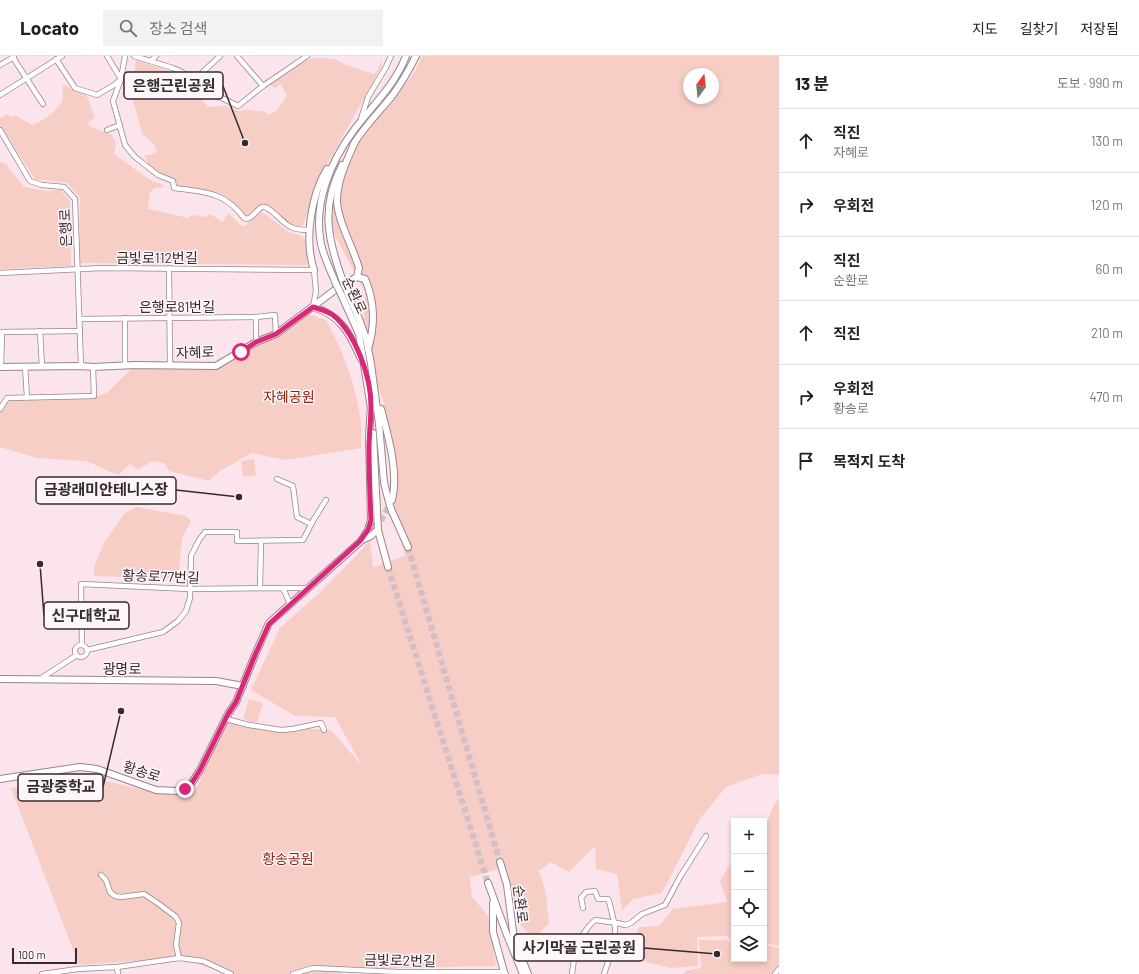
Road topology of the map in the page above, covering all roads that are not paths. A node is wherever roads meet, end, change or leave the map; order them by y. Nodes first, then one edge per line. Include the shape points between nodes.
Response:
1 (13, 56) edge
2 (62, 56) edge
3 (108, 56) edge
4 (125, 56) edge
5 (134, 56) edge
6 (156, 56) edge
7 (220, 56) edge
8 (237, 56) edge
9 (307, 56) edge
10 (391, 56) edge
11 (406, 56) edge
12 (416, 56) edge
13 (56, 59) junction
14 (151, 61) junction
15 (0, 65) edge
16 (26, 79) junction
17 (121, 79) junction
18 (192, 81) junction
19 (263, 86) junction
20 (0, 96) edge
21 (43, 104) dead end
22 (359, 124) junction
23 (120, 125) junction
24 (0, 130) edge
25 (107, 130) dead end
26 (355, 142) junction
27 (339, 153) junction
28 (310, 230) junction
29 (169, 268) junction
30 (78, 269) junction
31 (314, 270) junction
32 (0, 273) edge
33 (357, 277) junction
34 (313, 307) junction
35 (256, 317) junction
36 (125, 318) junction
37 (169, 318) junction
38 (79, 319) junction
39 (40, 331) junction
40 (80, 331) junction
41 (1, 332) edge
42 (276, 334) junction
43 (256, 342) junction
44 (368, 350) junction
45 (125, 365) junction
46 (170, 365) junction
47 (25, 366) junction
48 (42, 366) junction
49 (81, 366) junction
50 (364, 366) junction
51 (1, 367) edge
52 (93, 367) junction
53 (376, 392) junction
54 (27, 397) junction
55 (371, 405) junction
56 (0, 409) edge
57 (277, 479) dead end
58 (326, 500) dead end
59 (392, 500) tunnel mouth
60 (311, 524) junction
61 (375, 532) tunnel mouth
62 (360, 541) junction
63 (262, 542) junction
64 (408, 547) tunnel mouth
65 (388, 567) tunnel mouth
66 (260, 588) junction
67 (283, 588) junction
68 (308, 588) junction
69 (190, 589) junction
70 (290, 604) junction
71 (82, 645) junction
72 (87, 650) junction
73 (77, 655) junction
74 (0, 679) edge
75 (40, 679) junction
76 (243, 686) junction
77 (226, 719) junction
78 (324, 730) dead end
79 (0, 777) edge
80 (706, 836) dead end
81 (500, 862) tunnel mouth
82 (101, 875) dead end
83 (488, 883) tunnel mouth
84 (493, 898) junction
85 (583, 908) dead end
86 (616, 923) junction
87 (516, 951) junction
88 (180, 958) junction
89 (117, 967) junction
90 (779, 970) edge
91 (505, 973) edge
92 (42, 974) edge
93 (118, 974) edge
94 (231, 974) edge
95 (293, 974) edge
96 (523, 974) edge
97 (528, 974) edge
98 (572, 974) edge
99 (604, 974) edge
100 (775, 974) edge

1 - 15 street
1 - 16 street
2 - 13 street
3 - 17 street
4 - 17 street
5 - 14 street
6 - 14 street
7 - 18 street
8 - 19 street
9 - 19 street
10 - 22 street via 368,97
11 - 22 main road, 순환로 via 398,75
12 - 26 main road, 순환로 via 393,94
13 - 16 street
13 - 17 street via 75,88 97,95
14 - 18 street via 182,72
16 - 20 street
16 - 21 street
17 - 23 street via 113,101
18 - 19 street via 206,93 238,106
22 - 27 main road, 순환로
23 - 25 street
23 - 28 street via 124,144 129,150 158,175 173,182 174,188 206,192 223,198 247,219 265,207 269,208 282,222 292,228
24 - 30 street, 은행로 via 30,181 64,187 75,199
26 - 33 main road via 343,170 337,200 340,216 359,268
26 - 44 main road, 순환로, bridge via 339,170 330,194 328,219 329,234 337,263
27 - 28 main road via 319,186
27 - 50 main road, 순환로, bridge via 326,181 322,197 321,244 359,334
28 - 31 main road
29 - 30 street, 금빛로112번길
29 - 31 street, 금빛로112번길
29 - 37 street
30 - 32 street, 금빛로112번길
30 - 38 street, 은행로
31 - 34 street via 316,291
33 - 34 main road, 자혜로
33 - 44 main road via 365,280 372,301 372,335
34 - 42 main road, 자혜로
34 - 50 main road via 328,312 340,322 354,343
35 - 37 street, 은행로81번길
35 - 42 street, 은행로81번길 via 275,315
35 - 43 street
36 - 37 street, 은행로81번길
36 - 38 street, 은행로81번길
36 - 45 street
37 - 46 street
38 - 40 street, 은행로
39 - 40 street
39 - 41 street
39 - 48 street
40 - 49 street, 은행로
41 - 51 street, 자혜로
42 - 43 main road, 자혜로
43 - 46 main road, 자혜로 via 216,366
44 - 53 main road, 순환로
45 - 46 main road, 자혜로
45 - 52 main road, 자혜로
47 - 48 main road, 자혜로
47 - 51 main road, 자혜로
47 - 54 street
48 - 49 main road, 자혜로
49 - 52 main road, 자혜로
50 - 55 main road, 순환로
52 - 54 street via 94,396
53 - 59 main road via 394,469
53 - 64 main road, 순환로 via 385,488 391,509
54 - 56 street via 7,398
55 - 62 main road via 371,520
55 - 65 main road, 순환로 via 378,530
57 - 60 street via 293,486 298,517
58 - 60 street
60 - 63 street via 303,540
61 - 62 main road
62 - 68 main road, 황송로
63 - 66 street
63 - 69 street via 237,541 237,532 205,532 191,556
66 - 67 street, 황송로77번길
66 - 69 street, 황송로77번길
67 - 68 street, 황송로77번길
67 - 70 street
68 - 70 main road, 황송로
69 - 71 street, 황송로77번길 via 82,584
69 - 72 street via 186,611 178,622 163,632
70 - 76 main road, 황송로 via 269,624
71 - 72 street
71 - 73 street via 76,649
72 - 73 street via 84,656
73 - 75 street
74 - 75 main road, 광명로
75 - 76 main road, 광명로 via 216,681
76 - 77 main road, 황송로
77 - 78 street via 281,730 321,723
77 - 79 main road, 황송로 via 200,770 185,789 156,790 97,769 80,767
80 - 86 street via 665,905 642,914 631,923
81 - 87 main road, 순환로 via 506,878
82 - 88 street via 115,896 144,894 176,917 179,923 176,945
83 - 84 main road, 순환로
84 - 87 main road, 순환로
84 - 91 main road via 493,932
85 - 86 street via 583,895 595,891 598,899 608,899
86 - 98 street via 595,920 589,926 576,944
86 - 99 street via 615,942
87 - 96 main road
87 - 97 main road
88 - 89 street
88 - 94 street via 203,961
89 - 92 street
89 - 93 street
90 - 100 street
91 - 95 street, 금빛로2번길 via 313,968

